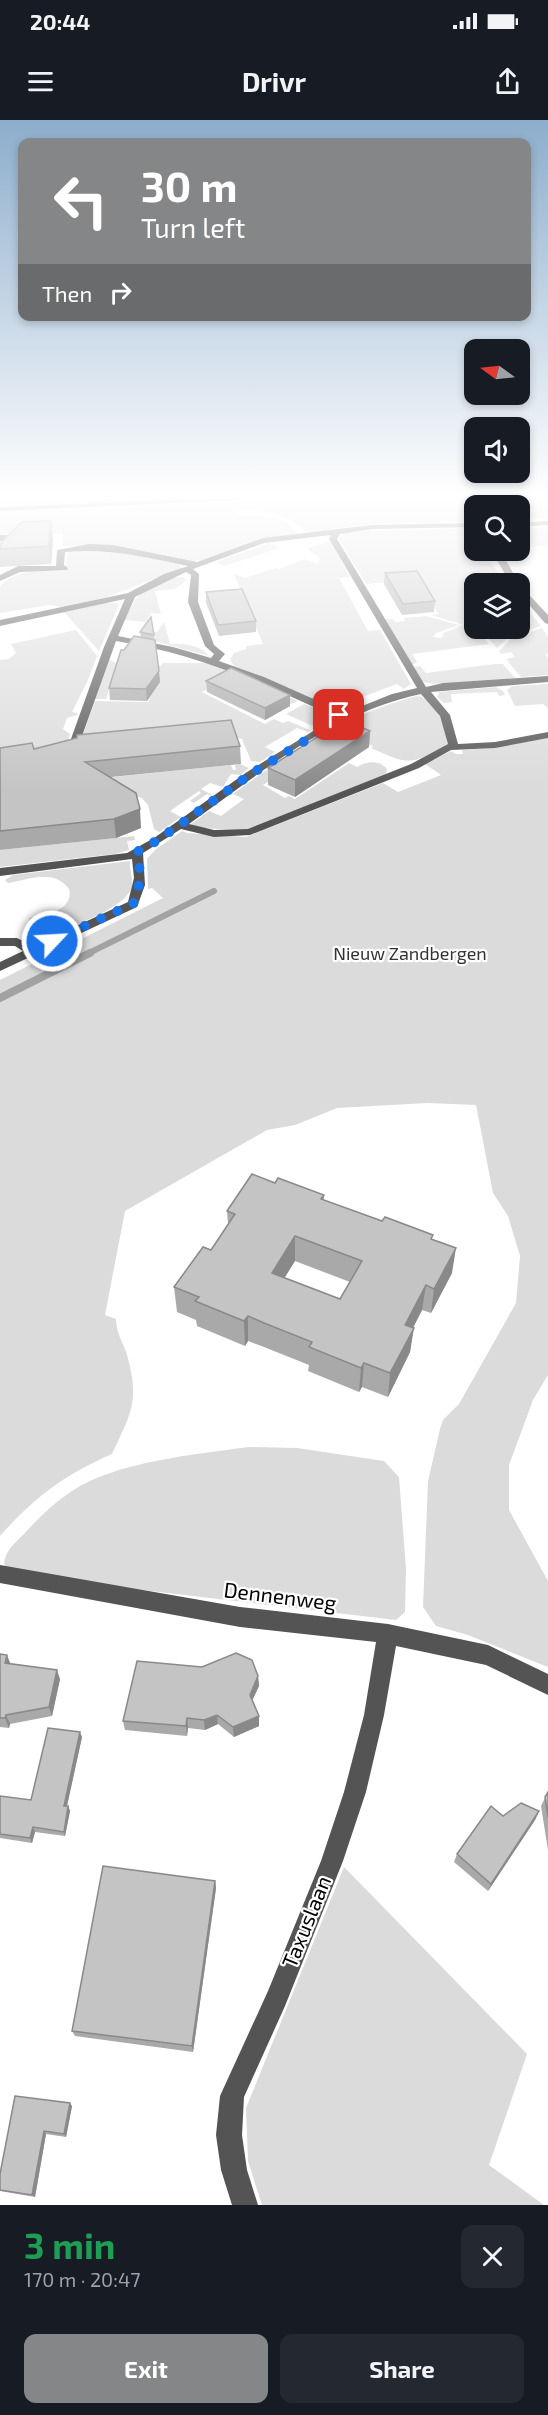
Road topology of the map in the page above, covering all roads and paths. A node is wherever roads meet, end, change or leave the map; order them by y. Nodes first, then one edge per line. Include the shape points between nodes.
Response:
1 (125, 596) edge
2 (130, 596) edge
3 (193, 596) edge
4 (367, 596) edge
5 (530, 600) edge
6 (548, 621) edge
7 (0, 623) edge
8 (113, 638) junction
9 (212, 662) junction
10 (548, 679) edge
11 (424, 689) junction
12 (344, 717) junction
13 (548, 735) edge
14 (451, 747) junction
15 (72, 750) edge
16 (180, 824) junction
17 (137, 852) junction
18 (0, 872) edge
19 (0, 942) edge
20 (31, 951) junction
21 (0, 967) edge
22 (0, 1574) edge
23 (388, 1634) junction
24 (548, 1685) edge
25 (245, 2205) edge

1 - 7 street
2 - 8 street
3 - 9 street via 210,646 220,654
4 - 11 street
5 - 6 street
8 - 9 street
8 - 15 street
9 - 12 street
10 - 11 street
11 - 12 street
11 - 14 street via 445,715 453,738
12 - 16 street via 251,774
13 - 14 street via 495,745
14 - 16 street via 415,766 250,832 191,830
16 - 17 street
17 - 18 street via 106,860
17 - 20 street via 141,878 133,904
19 - 20 street via 15,941
20 - 21 street
22 - 23 street, Dennenweg via 240,1617
23 - 24 street, Dennenweg via 488,1655
23 - 25 street, Taxuslaan via 374,1715 355,1792 332,1861 232,2096 229,2134 234,2170

